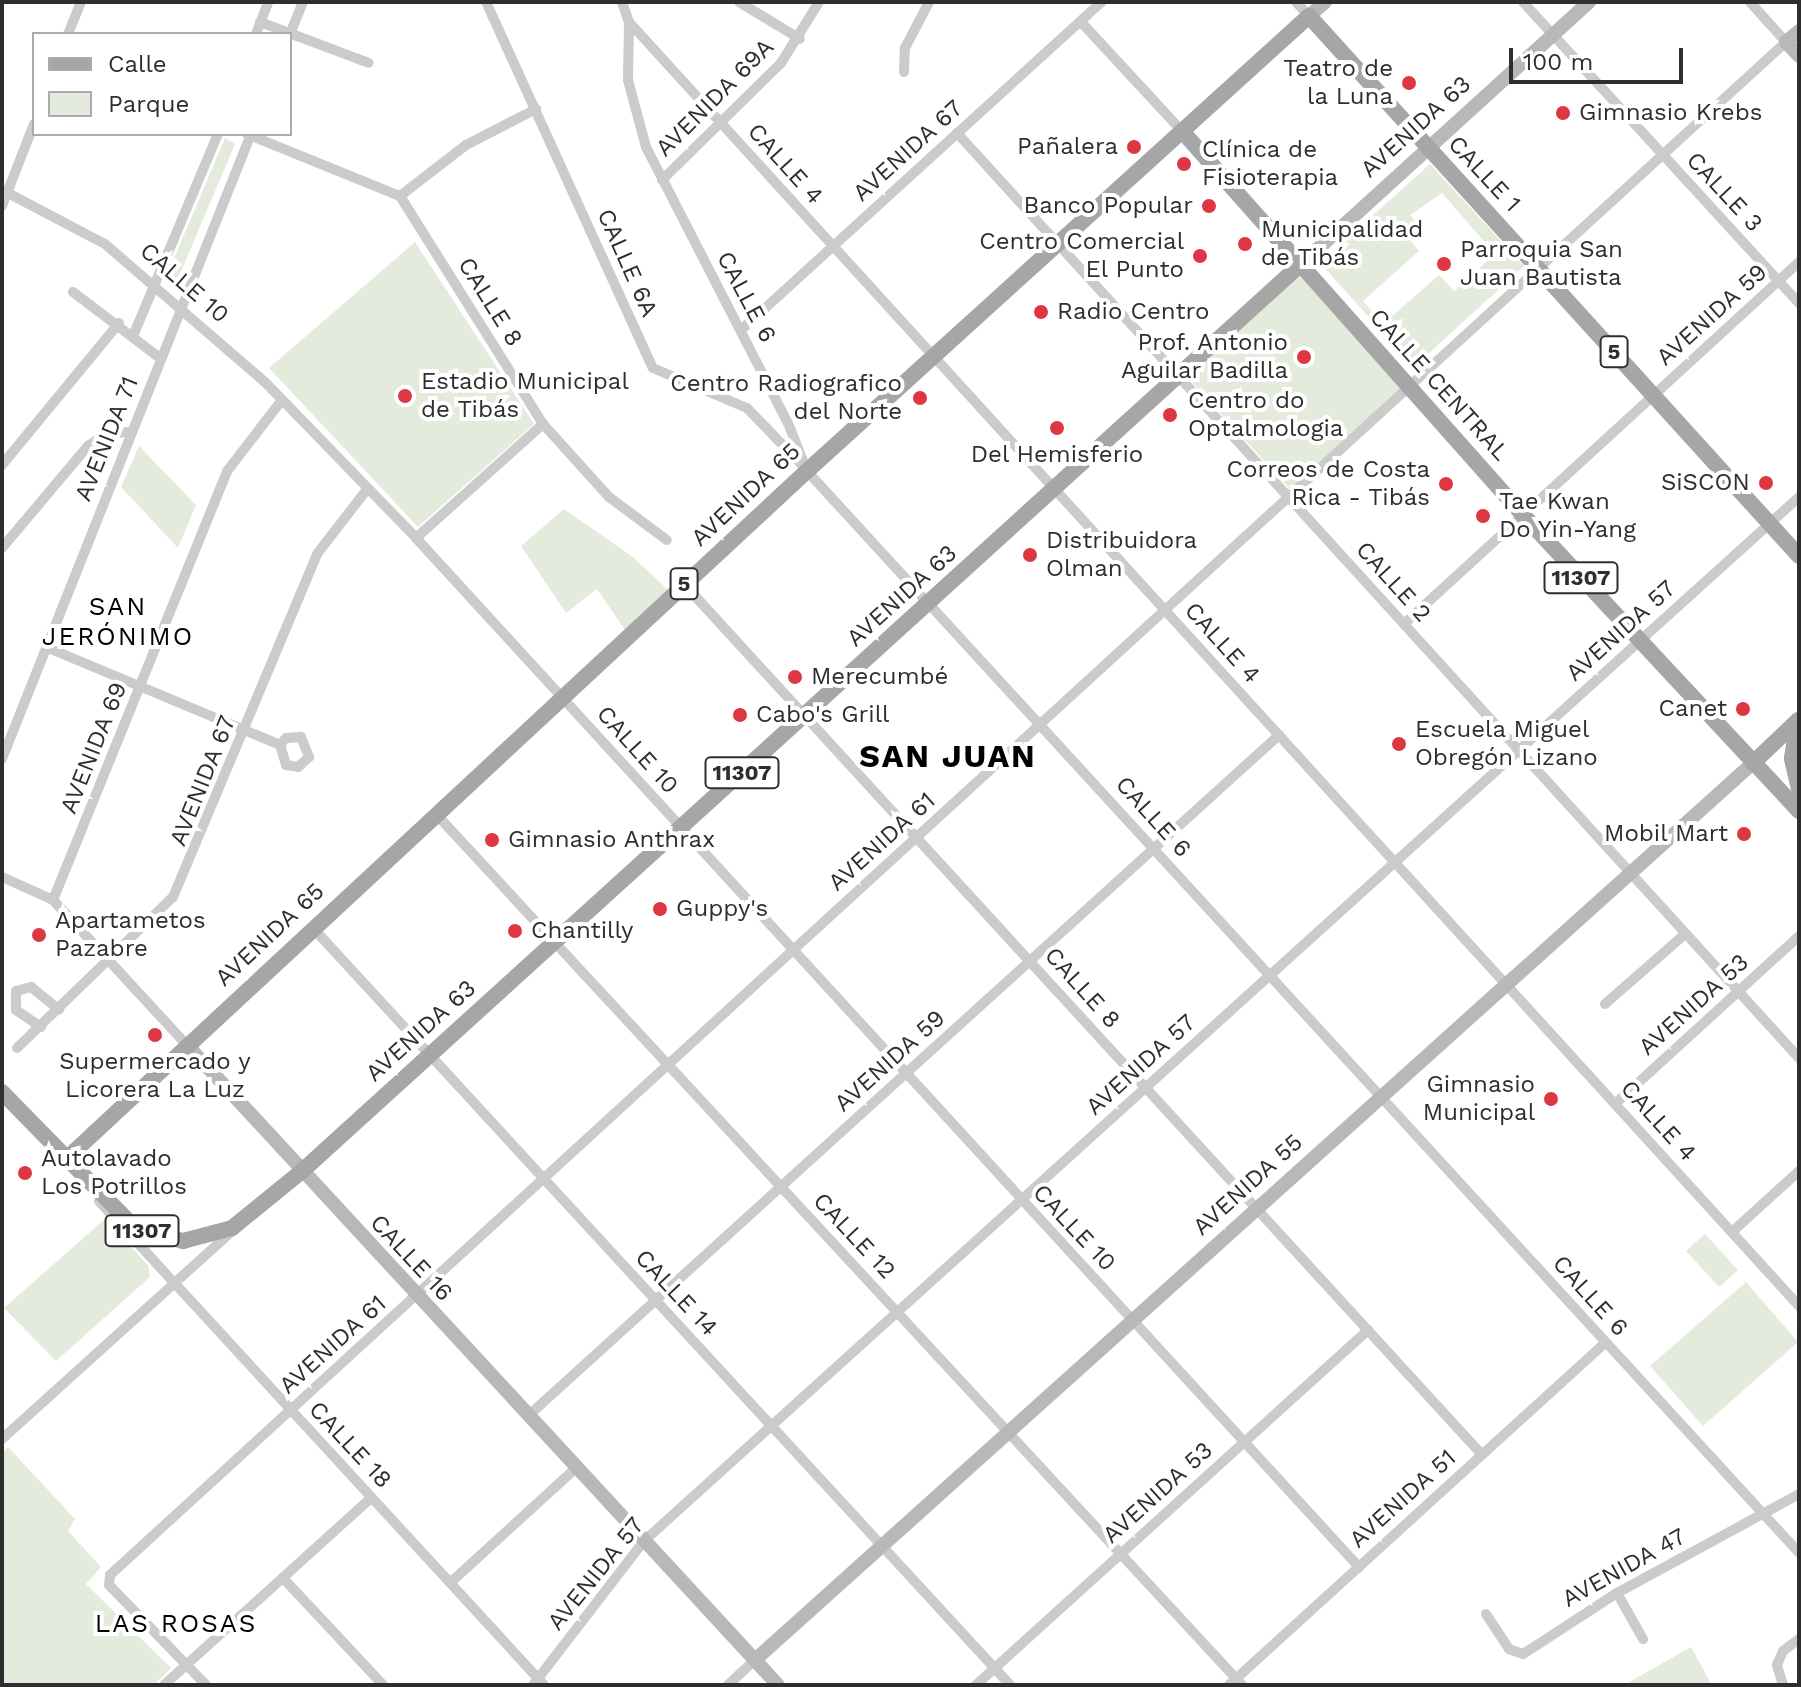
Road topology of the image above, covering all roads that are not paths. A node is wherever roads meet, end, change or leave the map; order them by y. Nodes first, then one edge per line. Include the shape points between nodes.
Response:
1 (81, 2) edge
2 (268, 2) edge
3 (303, 2) edge
4 (486, 2) edge
5 (622, 2) edge
6 (739, 2) edge
7 (819, 2) edge
8 (929, 2) edge
9 (1102, 2) edge
10 (1296, 2) edge
11 (1325, 2) edge
12 (1523, 2) edge
13 (1589, 2) edge
14 (1750, 2) edge
15 (1309, 16) junction
16 (260, 22) junction
17 (629, 22) junction
18 (1081, 22) junction
19 (1799, 31) edge
20 (69, 32) edge
21 (257, 32) edge
22 (285, 32) edge
23 (291, 32) edge
24 (292, 35) edge
25 (1553, 35) junction
26 (800, 39) junction
27 (1786, 42) junction
28 (1799, 56) edge
29 (369, 63) dead end
30 (904, 72) dead end
31 (536, 109) junction
32 (720, 122) junction
33 (32, 129) edge
34 (1182, 131) junction
35 (957, 133) junction
36 (217, 136) edge
37 (248, 136) edge
38 (254, 136) edge
39 (1428, 149) junction
40 (1663, 155) junction
41 (662, 180) junction
42 (5, 191) edge
43 (400, 196) junction
44 (2, 206) edge
45 (1059, 242) junction
46 (833, 246) junction
47 (1799, 262) edge
48 (1300, 265) junction
49 (1539, 269) junction
50 (1779, 281) junction
51 (156, 286) junction
52 (73, 292) dead end
53 (1799, 303) edge
54 (181, 308) junction
55 (119, 323) junction
56 (741, 330) junction
57 (133, 336) junction
58 (933, 356) junction
59 (160, 358) junction
60 (1179, 377) junction
61 (1409, 387) junction
62 (1654, 395) junction
63 (282, 400) junction
64 (788, 423) junction
65 (543, 424) junction
66 (131, 432) junction
67 (775, 434) junction
68 (2, 465) edge
69 (807, 471) junction
70 (368, 488) junction
71 (1055, 489) junction
72 (1289, 497) junction
73 (1799, 497) edge
74 (1523, 515) junction
75 (1770, 523) junction
76 (416, 538) junction
77 (667, 540) dead end
78 (2, 548) edge
79 (1799, 556) edge
80 (684, 584) junction
81 (929, 603) junction
82 (1165, 610) junction
83 (1404, 624) junction
84 (1639, 641) junction
85 (46, 647) junction
86 (140, 689) junction
87 (562, 697) junction
88 (805, 716) junction
89 (1798, 720) edge
90 (1041, 724) junction
91 (244, 731) junction
92 (1279, 735) junction
93 (280, 745) dead end
94 (1519, 751) junction
95 (3, 752) edge
96 (1753, 763) junction
97 (1799, 789) edge
98 (1799, 811) edge
99 (436, 814) junction
100 (680, 829) junction
101 (917, 837) junction
102 (1155, 848) junction
103 (1395, 863) junction
104 (1631, 873) junction
105 (2, 877) edge
106 (53, 900) junction
107 (313, 928) junction
108 (1685, 934) junction
109 (1799, 936) edge
110 (554, 943) junction
111 (791, 952) junction
112 (112, 960) junction
113 (1030, 961) junction
114 (1271, 975) junction
115 (1507, 985) junction
116 (1738, 991) junction
117 (1605, 1004) dead end
118 (59, 1010) junction
119 (41, 1027) junction
120 (187, 1045) junction
121 (17, 1048) dead end
122 (428, 1057) junction
123 (1799, 1058) edge
124 (668, 1065) junction
125 (905, 1074) junction
126 (1146, 1088) junction
127 (2, 1092) edge
128 (1382, 1097) junction
129 (1615, 1104) junction
130 (65, 1160) junction
131 (1799, 1171) edge
132 (301, 1172) junction
133 (544, 1178) junction
134 (781, 1187) junction
135 (1021, 1200) junction
136 (1257, 1209) junction
137 (243, 1221) junction
138 (1732, 1232) junction
139 (173, 1286) junction
140 (416, 1296) junction
141 (656, 1300) junction
142 (1799, 1306) edge
143 (897, 1312) junction
144 (1132, 1321) junction
145 (1368, 1330) junction
146 (1605, 1343) junction
147 (290, 1410) junction
148 (528, 1416) junction
149 (772, 1426) junction
150 (1008, 1432) junction
151 (2, 1439) edge
152 (1244, 1442) junction
153 (1482, 1455) junction
154 (576, 1468) junction
155 (1799, 1494) edge
156 (371, 1498) junction
157 (1763, 1515) junction
158 (644, 1541) junction
159 (882, 1546) junction
160 (1799, 1553) edge
161 (1121, 1554) junction
162 (1359, 1567) junction
163 (283, 1578) junction
164 (450, 1583) junction
165 (1617, 1593) junction
166 (1486, 1614) dead end
167 (1643, 1639) dead end
168 (1799, 1639) edge
169 (755, 1660) junction
170 (187, 1664) junction
171 (994, 1668) junction
172 (538, 1683) edge
173 (1236, 1683) edge
174 (164, 1685) edge
175 (206, 1685) edge
176 (383, 1685) edge
177 (728, 1685) edge
178 (778, 1685) edge
179 (976, 1685) edge
180 (1010, 1685) edge
181 (1783, 1685) edge

1 - 20 street
2 - 16 street
3 - 23 street
4 - 31 street, CALLE 6A
5 - 17 street, CALLE 4
6 - 26 street
7 - 26 street, AVENIDA 69A
8 - 30 street via 905,48
9 - 18 street, AVENIDA 67
10 - 15 street, CALLE 1
11 - 15 street, AVENIDA 65
12 - 25 street, CALLE 3
13 - 25 street, AVENIDA 63
14 - 27 street
15 - 34 main road, AVENIDA 65 / 5
15 - 39 main road, CALLE 1 / 5
16 - 21 street
16 - 22 street
17 - 32 street, CALLE 4
17 - 41 street, CALLE 6 via 628,80 646,147
18 - 34 street, CALLE CENTRAL
18 - 35 street, AVENIDA 67
19 - 27 street
24 - 29 street
25 - 39 street, AVENIDA 63
25 - 40 street, CALLE 3
26 - 32 street, AVENIDA 69A
27 - 28 street
27 - 40 street, AVENIDA 61
31 - 43 street via 466,145
31 - 67 street, CALLE 6A via 653,368 747,408
32 - 41 street, AVENIDA 69A
32 - 46 street, CALLE 4
33 - 42 street
34 - 45 main road, AVENIDA 65 / 5
34 - 48 main road, CALLE CENTRAL
35 - 45 street, CALLE 2
35 - 46 street, AVENIDA 67
36 - 51 street
37 - 54 street, AVENIDA 71
38 - 43 street
39 - 48 street, AVENIDA 63
39 - 49 main road, CALLE 1 / 5
40 - 49 street, AVENIDA 61
40 - 50 street, CALLE 3
41 - 56 street, CALLE 6
42 - 44 street
42 - 51 street, CALLE 10 via 85,230
43 - 65 street, CALLE 8
45 - 58 main road, AVENIDA 65 / 5
45 - 60 street, CALLE 2
46 - 56 street, AVENIDA 67
46 - 58 street, CALLE 4
47 - 50 street, AVENIDA 59
48 - 60 main road, AVENIDA 63 / 11307
48 - 61 main road, CALLE CENTRAL / 11307
49 - 61 street, AVENIDA 61
49 - 62 main road, CALLE 1 / 5
50 - 53 street, CALLE 3
50 - 62 street, AVENIDA 59
51 - 54 street, CALLE 10
51 - 57 street
52 - 55 street
54 - 59 street, AVENIDA 71
54 - 63 street, CALLE 10
55 - 57 street
55 - 68 street
56 - 64 street, CALLE 6
57 - 59 street
58 - 69 main road, AVENIDA 65 / 5
58 - 71 street, CALLE 4
59 - 66 street, AVENIDA 71
60 - 71 main road, AVENIDA 63 / 11307
60 - 72 street, CALLE 2
61 - 72 street, AVENIDA 61
61 - 74 main road, CALLE CENTRAL / 11307
62 - 74 street, AVENIDA 59
62 - 75 main road, CALLE 1 / 5
63 - 70 street, CALLE 10
63 - 86 street, AVENIDA 69 via 228,470
64 - 67 street
64 - 69 street, CALLE 6
65 - 76 street
65 - 77 street, CALLE 8 via 609,497
66 - 78 street via 106,434 80,455
66 - 85 street, AVENIDA 71
67 - 69 street, CALLE 6A
69 - 80 main road, AVENIDA 65 / 5
69 - 81 street, CALLE 6
70 - 76 street, CALLE 10
70 - 91 street, AVENIDA 67 via 317,554
71 - 81 main road, AVENIDA 63 / 11307
71 - 82 street, CALLE 4
72 - 82 street, AVENIDA 61
72 - 83 street, CALLE 2
73 - 75 street, AVENIDA 57
74 - 83 street, AVENIDA 59
74 - 84 main road, CALLE CENTRAL / 11307
75 - 79 main road, CALLE 1 / 5
75 - 84 street, AVENIDA 57
76 - 87 street, CALLE 10
80 - 87 main road, AVENIDA 65 / 5
80 - 88 street, CALLE 8
81 - 88 main road, AVENIDA 63 / 11307
81 - 90 street, CALLE 6
82 - 90 street, AVENIDA 61
82 - 92 street, CALLE 4
83 - 94 street, CALLE 2
84 - 94 street, AVENIDA 57
84 - 96 main road, CALLE CENTRAL / 11307
85 - 86 street
85 - 95 street, AVENIDA 71
86 - 91 street
86 - 106 street, AVENIDA 69
87 - 99 main road, AVENIDA 65 / 5
87 - 100 street, CALLE 10
88 - 100 main road, AVENIDA 63 / 11307
88 - 101 street, CALLE 8
89 - 96 main road, AVENIDA 55
89 - 97 main road via 1792,759
90 - 101 street, AVENIDA 61
90 - 102 street, CALLE 6
91 - 93 street
91 - 112 street, AVENIDA 67 via 173,897
92 - 102 street, AVENIDA 59
92 - 103 street, CALLE 4
94 - 103 street, AVENIDA 57
94 - 104 street, CALLE 2
96 - 98 main road, CALLE CENTRAL
96 - 104 street, AVENIDA 55
99 - 107 main road, AVENIDA 65 / 5
99 - 110 street, CALLE 12
100 - 110 main road, AVENIDA 63 / 11307
100 - 111 street, CALLE 10
101 - 111 street, AVENIDA 61
101 - 113 street, CALLE 8
102 - 113 street, AVENIDA 59
102 - 114 street, CALLE 6
103 - 114 street, AVENIDA 57
103 - 115 street, CALLE 4
104 - 108 street, CALLE 2
104 - 115 street, AVENIDA 55
105 - 106 street, CALLE 16
106 - 112 street, CALLE 16
107 - 120 main road, AVENIDA 65 / 5
107 - 122 street, CALLE 14
108 - 116 street, CALLE 2
108 - 117 street
109 - 116 street, AVENIDA 53
110 - 122 main road, AVENIDA 63 / 11307
110 - 124 street, CALLE 12
111 - 124 street, AVENIDA 61
111 - 125 street, CALLE 10
112 - 118 street, AVENIDA 67
112 - 120 street, CALLE 16
113 - 125 street, AVENIDA 59
113 - 126 street, CALLE 8
114 - 126 street, AVENIDA 57
114 - 128 street, CALLE 6
115 - 128 street, AVENIDA 55
115 - 129 street, CALLE 4
116 - 123 street, CALLE 2
116 - 129 street, AVENIDA 53
118 - 119 street, AVENIDA 67
118 - 119 street via 31,987 16,991 16,1010
119 - 121 street, AVENIDA 67
120 - 130 main road, AVENIDA 65 / 5
120 - 132 street, CALLE 16
122 - 132 main road, AVENIDA 63 / 11307
122 - 133 street, CALLE 14
124 - 133 street, AVENIDA 61
124 - 134 street, CALLE 12
125 - 134 street, AVENIDA 59
125 - 135 street, CALLE 10
126 - 135 street, AVENIDA 57
126 - 136 street, CALLE 8
127 - 130 main road, AVENIDA 63
128 - 136 street, AVENIDA 55
128 - 146 street, CALLE 6
129 - 138 street, CALLE 4
130 - 137 main road, AVENIDA 63 / 11307 via 124,1221 146,1233 196,1240
130 - 139 street, CALLE 18
131 - 138 street
132 - 137 main road, AVENIDA 63 / 11307
132 - 140 street, CALLE 16
133 - 140 street, AVENIDA 61
133 - 141 street, CALLE 14
134 - 141 street, AVENIDA 59
134 - 143 street, CALLE 12
135 - 143 street, AVENIDA 57
135 - 144 street, CALLE 10
136 - 144 street, AVENIDA 55
136 - 145 street, CALLE 8
137 - 139 street, AVENIDA 63
138 - 142 street, CALLE 4
139 - 147 street, CALLE 18
139 - 151 street, AVENIDA 63
140 - 147 street, AVENIDA 61
140 - 148 street, CALLE 16
141 - 148 street, AVENIDA 59
141 - 149 street, CALLE 14
143 - 149 street, AVENIDA 57
143 - 150 street, CALLE 12
144 - 150 street, AVENIDA 55
144 - 152 street, CALLE 10
145 - 152 street, AVENIDA 53
145 - 153 street, CALLE 8
146 - 153 street, AVENIDA 51
146 - 157 street, CALLE 6
147 - 156 street, CALLE 18
147 - 170 street, AVENIDA 61 via 110,1575 109,1585
148 - 154 street, CALLE 16
149 - 158 street, AVENIDA 57
149 - 159 street, CALLE 14
150 - 159 street, AVENIDA 55
150 - 161 street, CALLE 12
152 - 161 street, AVENIDA 53
152 - 162 street, CALLE 10
153 - 162 street, AVENIDA 51
154 - 158 street, CALLE 16
154 - 164 street
155 - 157 street, AVENIDA 47
156 - 163 street
156 - 164 street, CALLE 18
157 - 160 street, CALLE 6
157 - 165 street, AVENIDA 47
158 - 169 street, CALLE 16
158 - 172 street, AVENIDA 57
159 - 169 street, AVENIDA 55
159 - 171 street, CALLE 14
161 - 171 street, AVENIDA 53
161 - 173 street, CALLE 12
162 - 173 street, AVENIDA 51
163 - 170 street
163 - 176 street
164 - 172 street, CALLE 18
165 - 166 street, AVENIDA 47 via 1523,1654 1509,1649
165 - 167 street
168 - 181 street via 1783,1651 1777,1665
169 - 177 street, AVENIDA 55
169 - 178 street, CALLE 16
170 - 174 street
170 - 175 street
171 - 179 street, AVENIDA 53
171 - 180 street, CALLE 14

